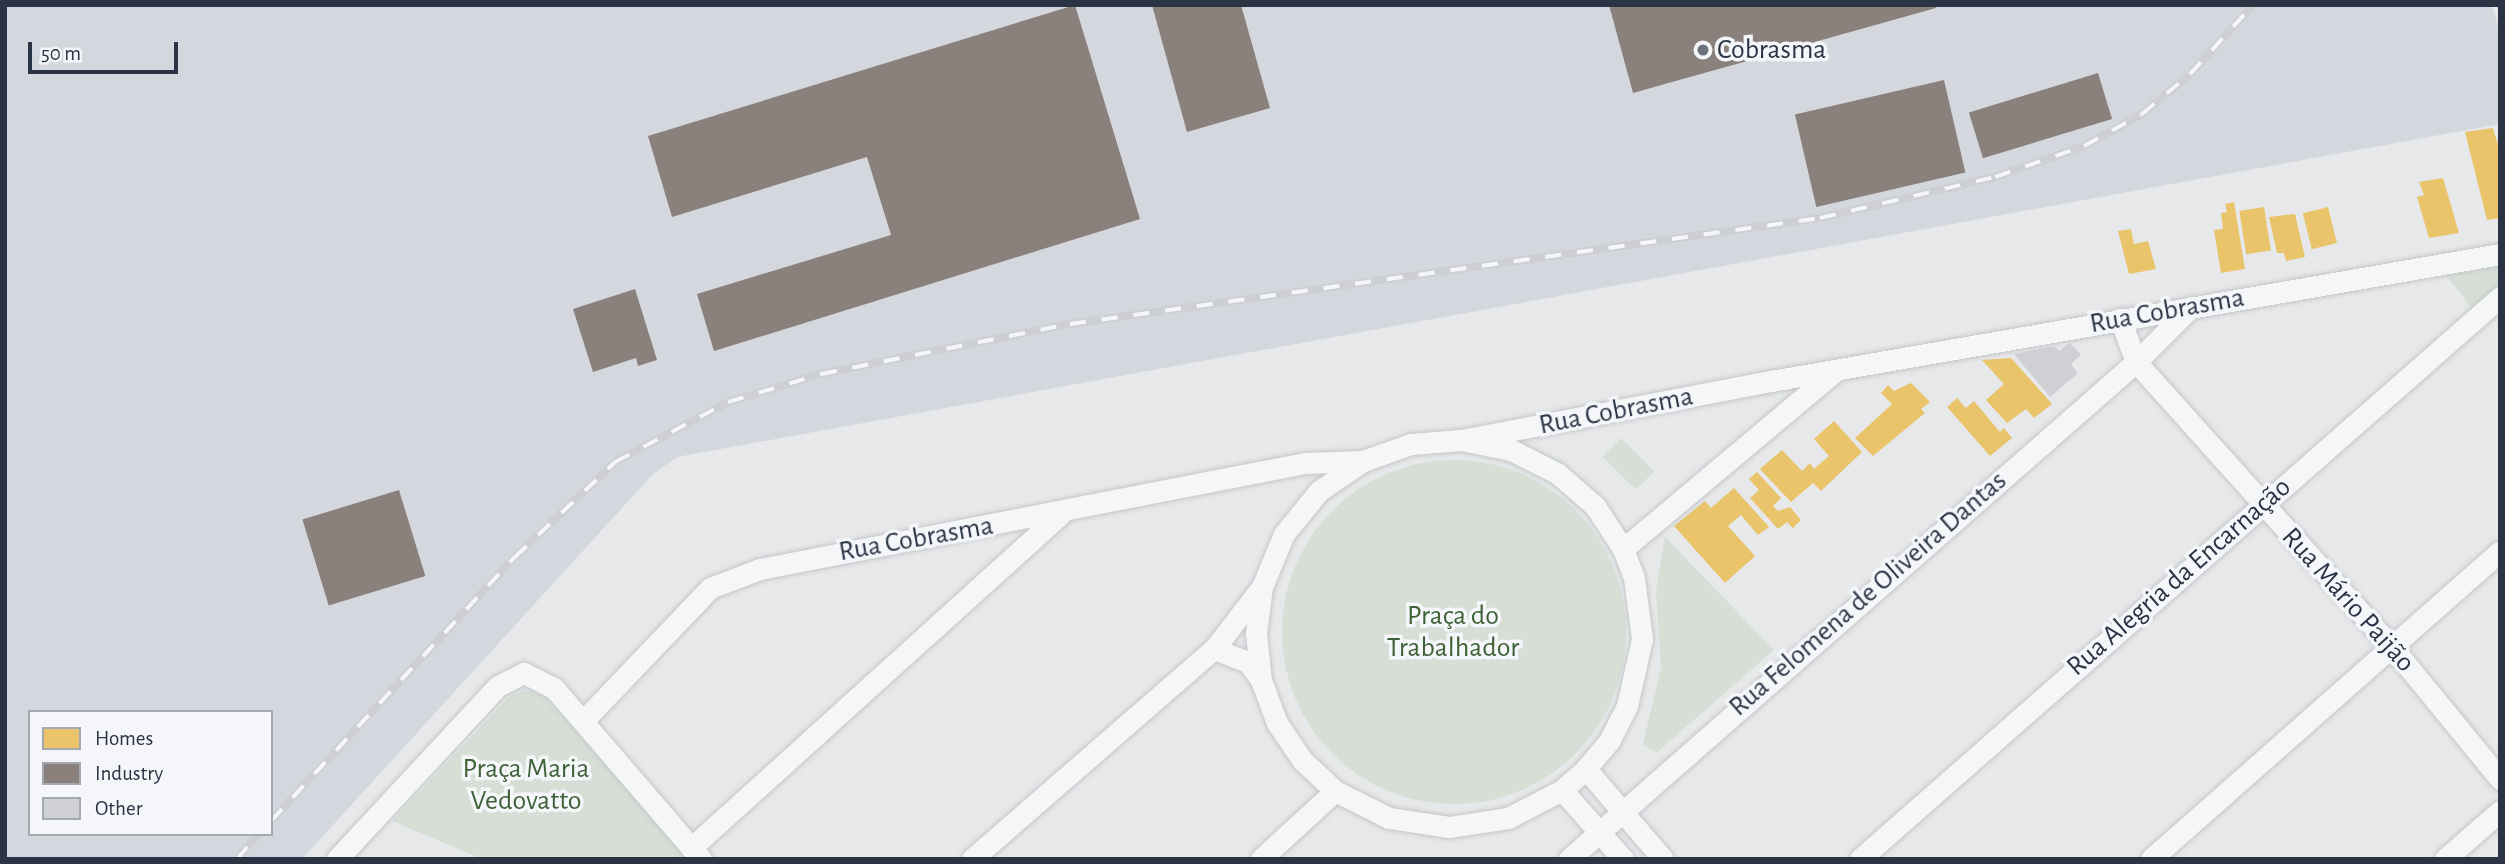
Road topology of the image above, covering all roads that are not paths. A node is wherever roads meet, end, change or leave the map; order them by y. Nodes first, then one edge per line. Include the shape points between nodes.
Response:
1 (2500, 254) edge
2 (2500, 297) edge
3 (2190, 307) junction
4 (2120, 319) junction
5 (2136, 362) junction
6 (1835, 371) junction
7 (1771, 381) junction
8 (1776, 418) junction
9 (1461, 440) junction
10 (1363, 461) junction
11 (1305, 463) junction
12 (1319, 491) junction
13 (2261, 504) junction
14 (1063, 513) junction
15 (1623, 549) junction
16 (2500, 551) edge
17 (1262, 587) junction
18 (2392, 647) junction
19 (1214, 649) junction
20 (1261, 680) junction
21 (583, 722) junction
22 (1586, 769) junction
23 (2500, 779) edge
24 (1562, 790) junction
25 (1335, 791) junction
26 (1622, 811) junction
27 (2500, 811) edge
28 (1600, 832) junction
29 (696, 853) edge
30 (337, 859) edge
31 (972, 859) edge
32 (1261, 859) edge
33 (1569, 859) edge
34 (1623, 859) edge
35 (1663, 859) edge
36 (1860, 859) edge
37 (2151, 859) edge
38 (2445, 859) edge

1 - 3 street, Rua Cobrasma
2 - 13 street, Rua Alegria da Encarnação
3 - 4 street, Rua Cobrasma
3 - 5 street, Rua Felomena de Oliveira Dantas
4 - 5 street
4 - 6 street, Rua Cobrasma
5 - 13 street, Rua Mário Paijão
5 - 26 street, Rua Felomena de Oliveira Dantas
6 - 7 street, Rua Cobrasma
6 - 8 street, Rua Cobrasma
7 - 8 street via 1780,400
7 - 9 street, Rua Cobrasma
8 - 15 street, Rua Cobrasma
9 - 10 street via 1411,444
9 - 15 street via 1511,450 1557,473 1595,506
10 - 11 street, Rua Cobrasma
10 - 12 street
11 - 12 street
11 - 14 street, Rua Cobrasma
12 - 17 street via 1284,534
13 - 18 street, Rua Mário Paijão
13 - 36 street, Rua Alegria da Encarnação
14 - 21 street, Rua Cobrasma via 760,569 710,588
14 - 29 street
15 - 22 street via 1640,608 1638,670 1628,706 1610,740
16 - 18 street
17 - 19 street
17 - 20 street via 1256,633
18 - 23 street, Rua Mário Paijão
18 - 37 street
19 - 20 street via 1248,662
19 - 31 street
20 - 25 street via 1289,741
21 - 29 street
21 - 30 street via 554,688 524,673 498,686
22 - 24 street
22 - 26 street
24 - 25 street via 1508,818 1448,827 1389,818
24 - 28 street
25 - 32 street
26 - 28 street, Rua Felomena de Oliveira Dantas
26 - 35 street
27 - 38 street
28 - 33 street, Rua Felomena de Oliveira Dantas
28 - 34 street

